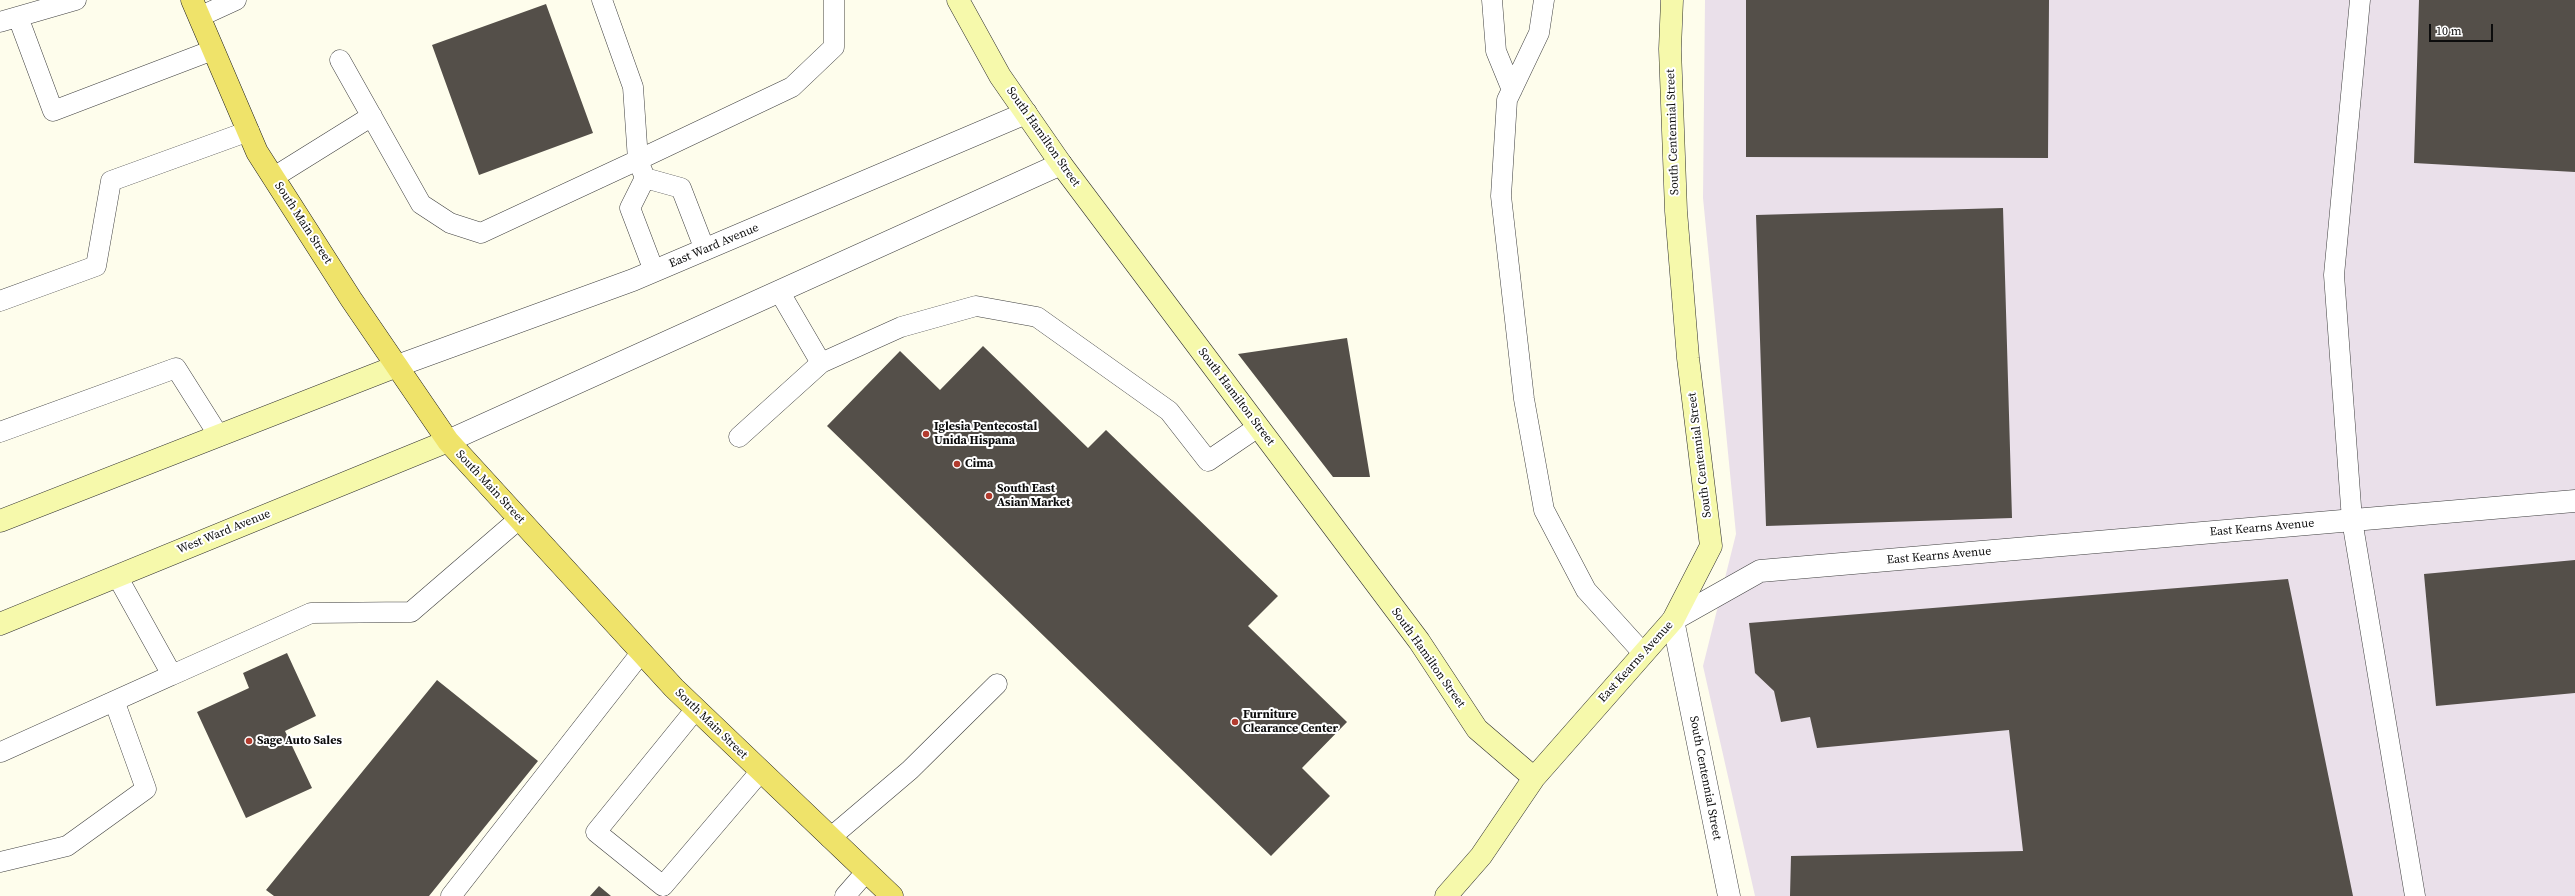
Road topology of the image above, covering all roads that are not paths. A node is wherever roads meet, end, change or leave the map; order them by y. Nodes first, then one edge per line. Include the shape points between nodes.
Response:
1 (76, 0) edge
2 (236, 0) edge
3 (602, 0) edge
4 (834, 0) edge
5 (958, 0) edge
6 (1492, 0) edge
7 (1544, 0) edge
8 (1672, 0) edge
9 (2360, 0) edge
10 (196, 9) edge
11 (9, 20) edge
12 (213, 50) junction
13 (340, 60) dead end
14 (1512, 90) junction
15 (1026, 113) junction
16 (372, 116) junction
17 (249, 131) junction
18 (1061, 164) junction
19 (642, 169) junction
20 (274, 177) junction
21 (705, 250) junction
22 (654, 271) junction
23 (780, 291) junction
24 (0, 301) edge
25 (821, 363) junction
26 (397, 366) junction
27 (1258, 427) junction
28 (0, 432) edge
29 (219, 436) junction
30 (739, 437) dead end
31 (448, 441) junction
32 (2575, 501) edge
33 (519, 519) junction
34 (2352, 520) junction
35 (0, 521) edge
36 (117, 576) junction
37 (1673, 620) junction
38 (0, 624) edge
39 (641, 653) junction
40 (1643, 653) junction
41 (172, 675) junction
42 (997, 684) dead end
43 (114, 703) junction
44 (695, 710) junction
45 (1, 752) edge
46 (760, 772) junction
47 (1534, 778) junction
48 (830, 838) junction
49 (0, 862) edge
50 (866, 872) junction
51 (451, 896) edge
52 (845, 896) edge
53 (892, 896) edge
54 (1446, 896) edge
55 (1729, 896) edge
56 (2415, 896) edge

1 - 11 lane
2 - 10 lane
3 - 19 lane via 632,87
4 - 19 lane via 834,47 792,87
5 - 15 street, South Hamilton Street via 1000,76
6 - 14 lane via 1496,51
7 - 14 lane via 1539,33
8 - 37 street, South Centennial Street via 1670,48 1676,211 1688,358 1711,546
9 - 34 lane via 2334,275
10 - 12 main road, South Main Street
11 - 12 lane via 53,111
12 - 17 main road, South Main Street
13 - 16 lane
14 - 40 lane via 1507,100 1501,196 1524,399 1544,510 1586,590
15 - 18 street, South Hamilton Street
15 - 21 street, East Ward Avenue
16 - 19 lane via 421,204 450,223 481,233
16 - 20 lane
17 - 20 main road, South Main Street via 257,152
17 - 24 lane via 111,181 96,266
18 - 23 street
18 - 27 street, South Hamilton Street
19 - 21 lane via 681,188
19 - 22 lane via 630,208
20 - 26 main road, South Main Street
21 - 22 street, East Ward Avenue
22 - 26 street, East Ward Avenue
23 - 25 lane
23 - 31 street
25 - 27 lane via 901,327 976,306 1037,317 1169,411 1208,461
25 - 30 lane
26 - 29 street
26 - 31 main road, South Main Street
27 - 47 street, South Hamilton Street via 1419,641 1477,729
28 - 29 lane via 176,368
29 - 35 street
31 - 33 main road, South Main Street
31 - 36 street, West Ward Avenue
32 - 34 street, East Kearns Avenue
33 - 39 main road, South Main Street
33 - 41 lane via 411,612 311,613
34 - 37 street, East Kearns Avenue via 1760,571
34 - 56 lane
36 - 38 street, West Ward Avenue
36 - 41 lane
37 - 40 street, East Kearns Avenue
37 - 55 street, South Centennial Street
39 - 44 main road, South Main Street
39 - 51 lane
40 - 47 street, East Kearns Avenue
41 - 43 lane
42 - 48 lane via 910,770
43 - 45 lane
43 - 49 lane via 146,789 67,846
44 - 46 main road, South Main Street
44 - 46 lane via 596,832 663,886
46 - 48 main road, South Main Street
47 - 54 street, East Kearns Avenue via 1481,856
48 - 50 main road, South Main Street
50 - 52 lane
50 - 53 main road, South Main Street

